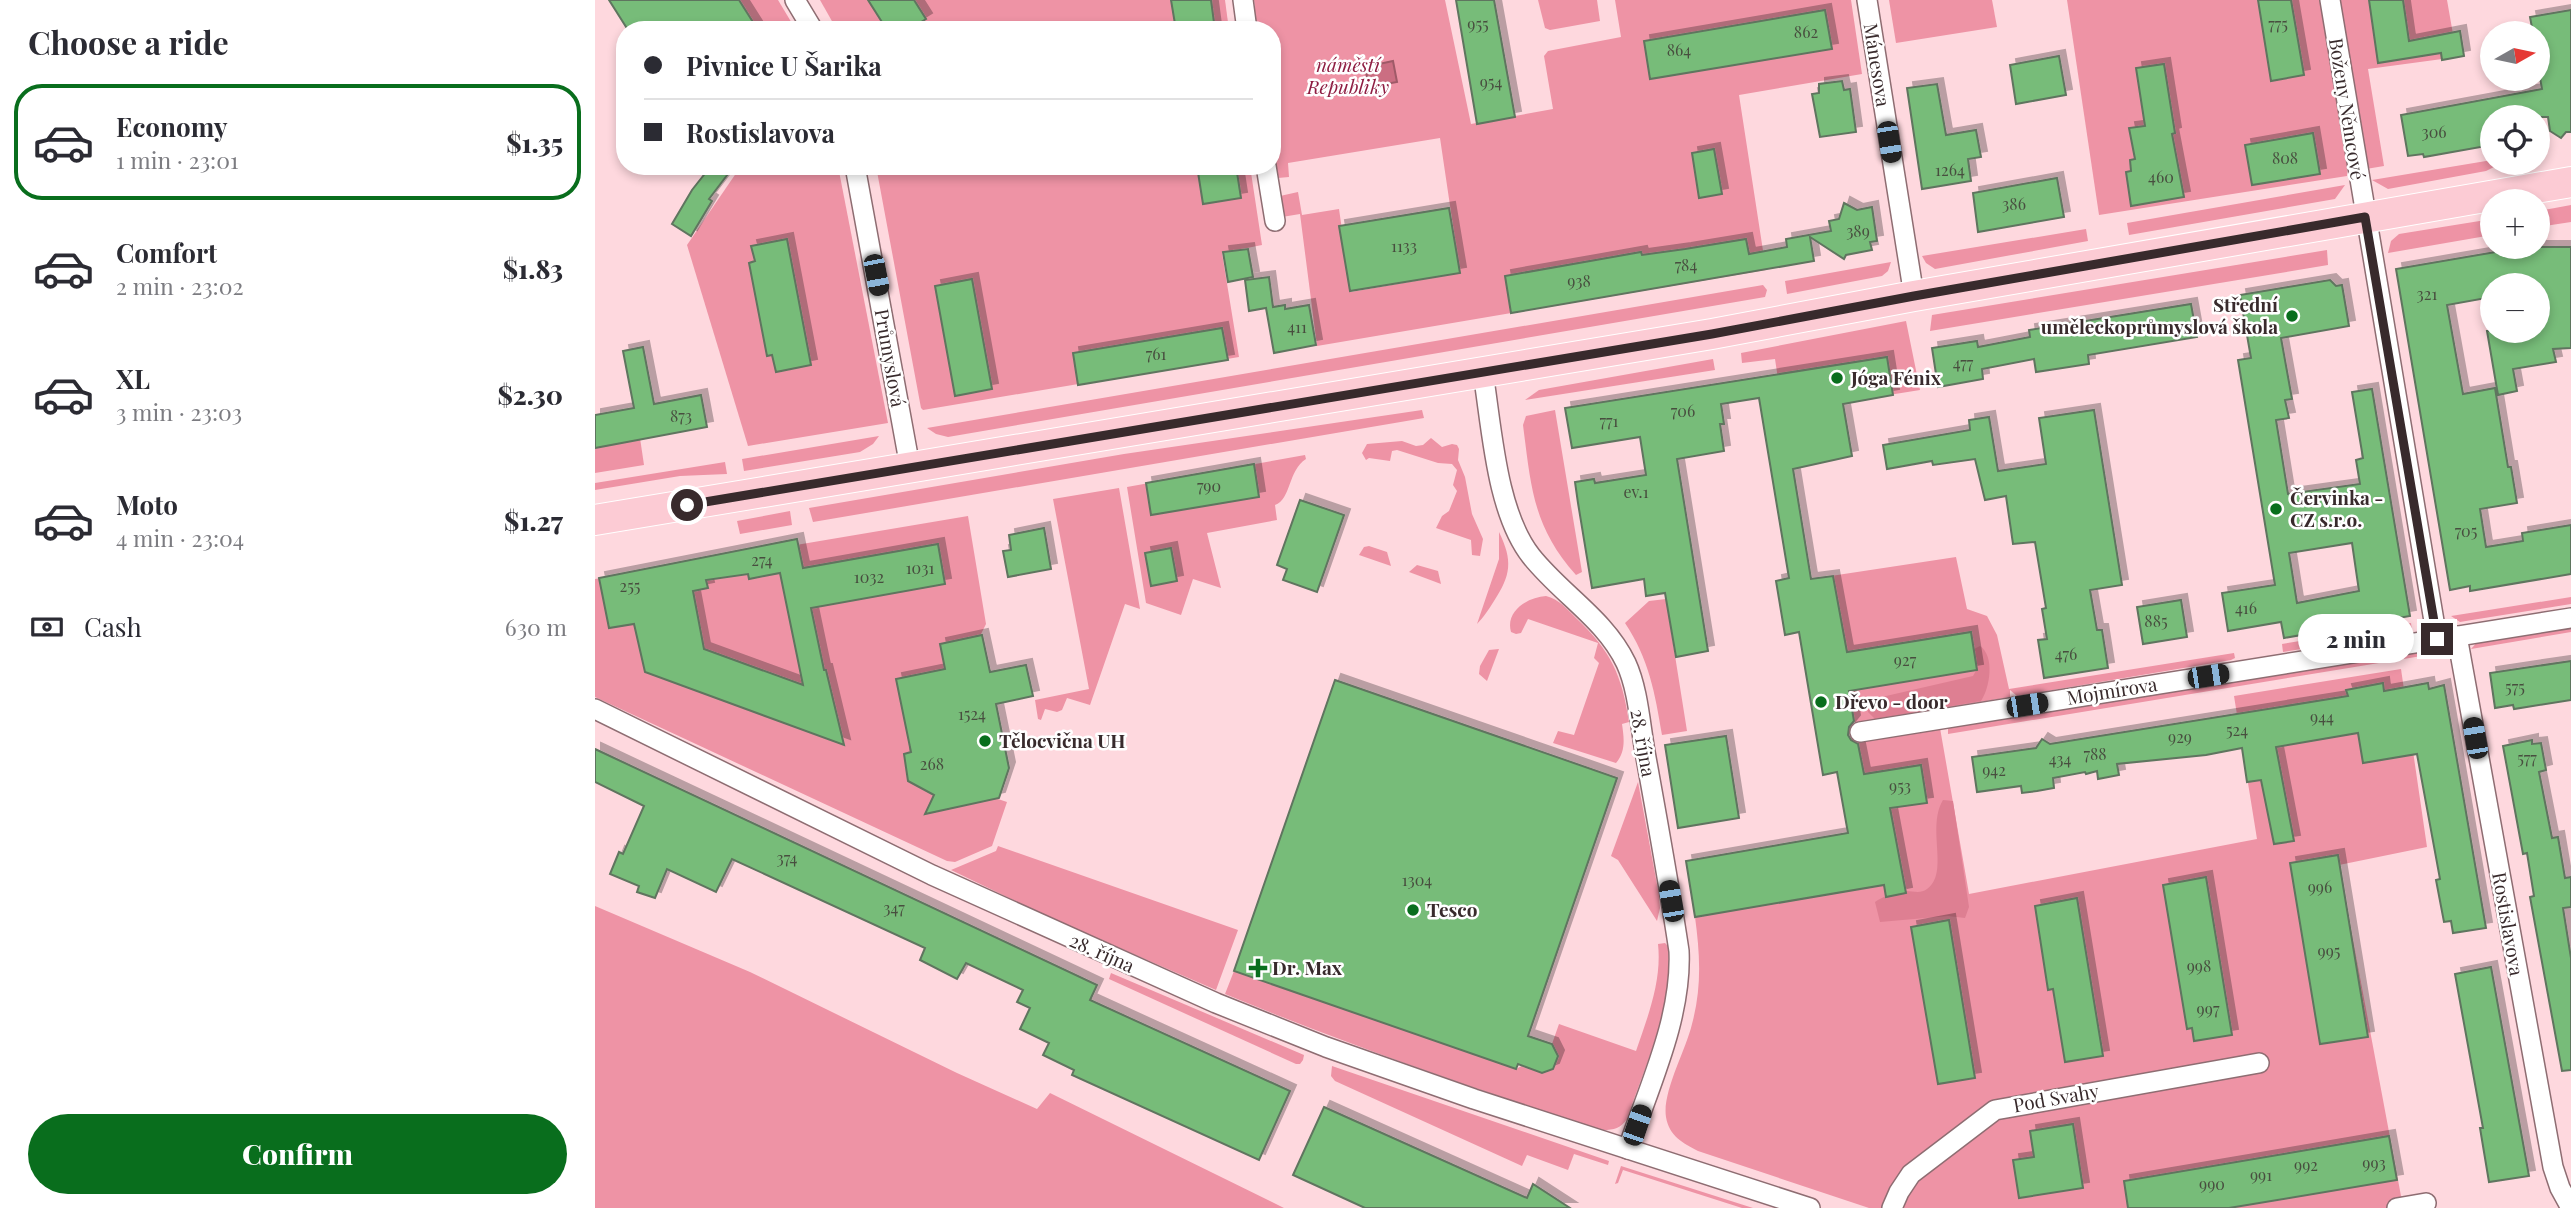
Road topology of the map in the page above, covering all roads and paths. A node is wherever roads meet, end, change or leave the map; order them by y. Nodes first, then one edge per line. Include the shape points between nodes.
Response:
1 (795, 0) edge
2 (1243, 0) edge
3 (1867, 0) edge
4 (2330, 0) edge
5 (808, 21) edge
6 (1246, 21) edge
7 (857, 175) edge
8 (1267, 175) edge
9 (2571, 182) edge
10 (2365, 217) junction
11 (1275, 221) dead end
12 (1914, 296) junction
13 (1483, 373) junction
14 (910, 467) junction
15 (595, 520) edge
16 (2571, 618) edge
17 (2457, 636) junction
18 (2437, 639) junction
19 (595, 709) edge
20 (1860, 732) dead end
21 (2259, 1063) dead end
22 (1628, 1149) junction
23 (2569, 1200) edge
24 (2426, 1203) dead end
25 (1810, 1208) edge
26 (1892, 1208) edge
27 (2397, 1208) edge
28 (2547, 1208) edge

1 - 5 street
2 - 6 street
3 - 12 street, Mánesova
4 - 10 street, Boženy Němcové
7 - 14 street, Průmyslová
8 - 11 street
9 - 10 main road
10 - 12 main road
10 - 18 street
12 - 13 main road
13 - 14 main road
13 - 22 street, 28. října via 1502,490 1514,528 1532,558 1613,642 1629,671 1638,713 1680,975 1674,1012
14 - 15 main road
16 - 17 street, Mojmírova
17 - 18 street, Mojmírova
17 - 23 street, Rostislavova via 2553,1167
18 - 20 street, Mojmírova
19 - 22 street, 28. října via 932,875 1216,1003 1326,1047
21 - 26 street, Pod Svahy via 1995,1110 1911,1174
22 - 25 street, 28. října
23 - 28 street
24 - 27 street

